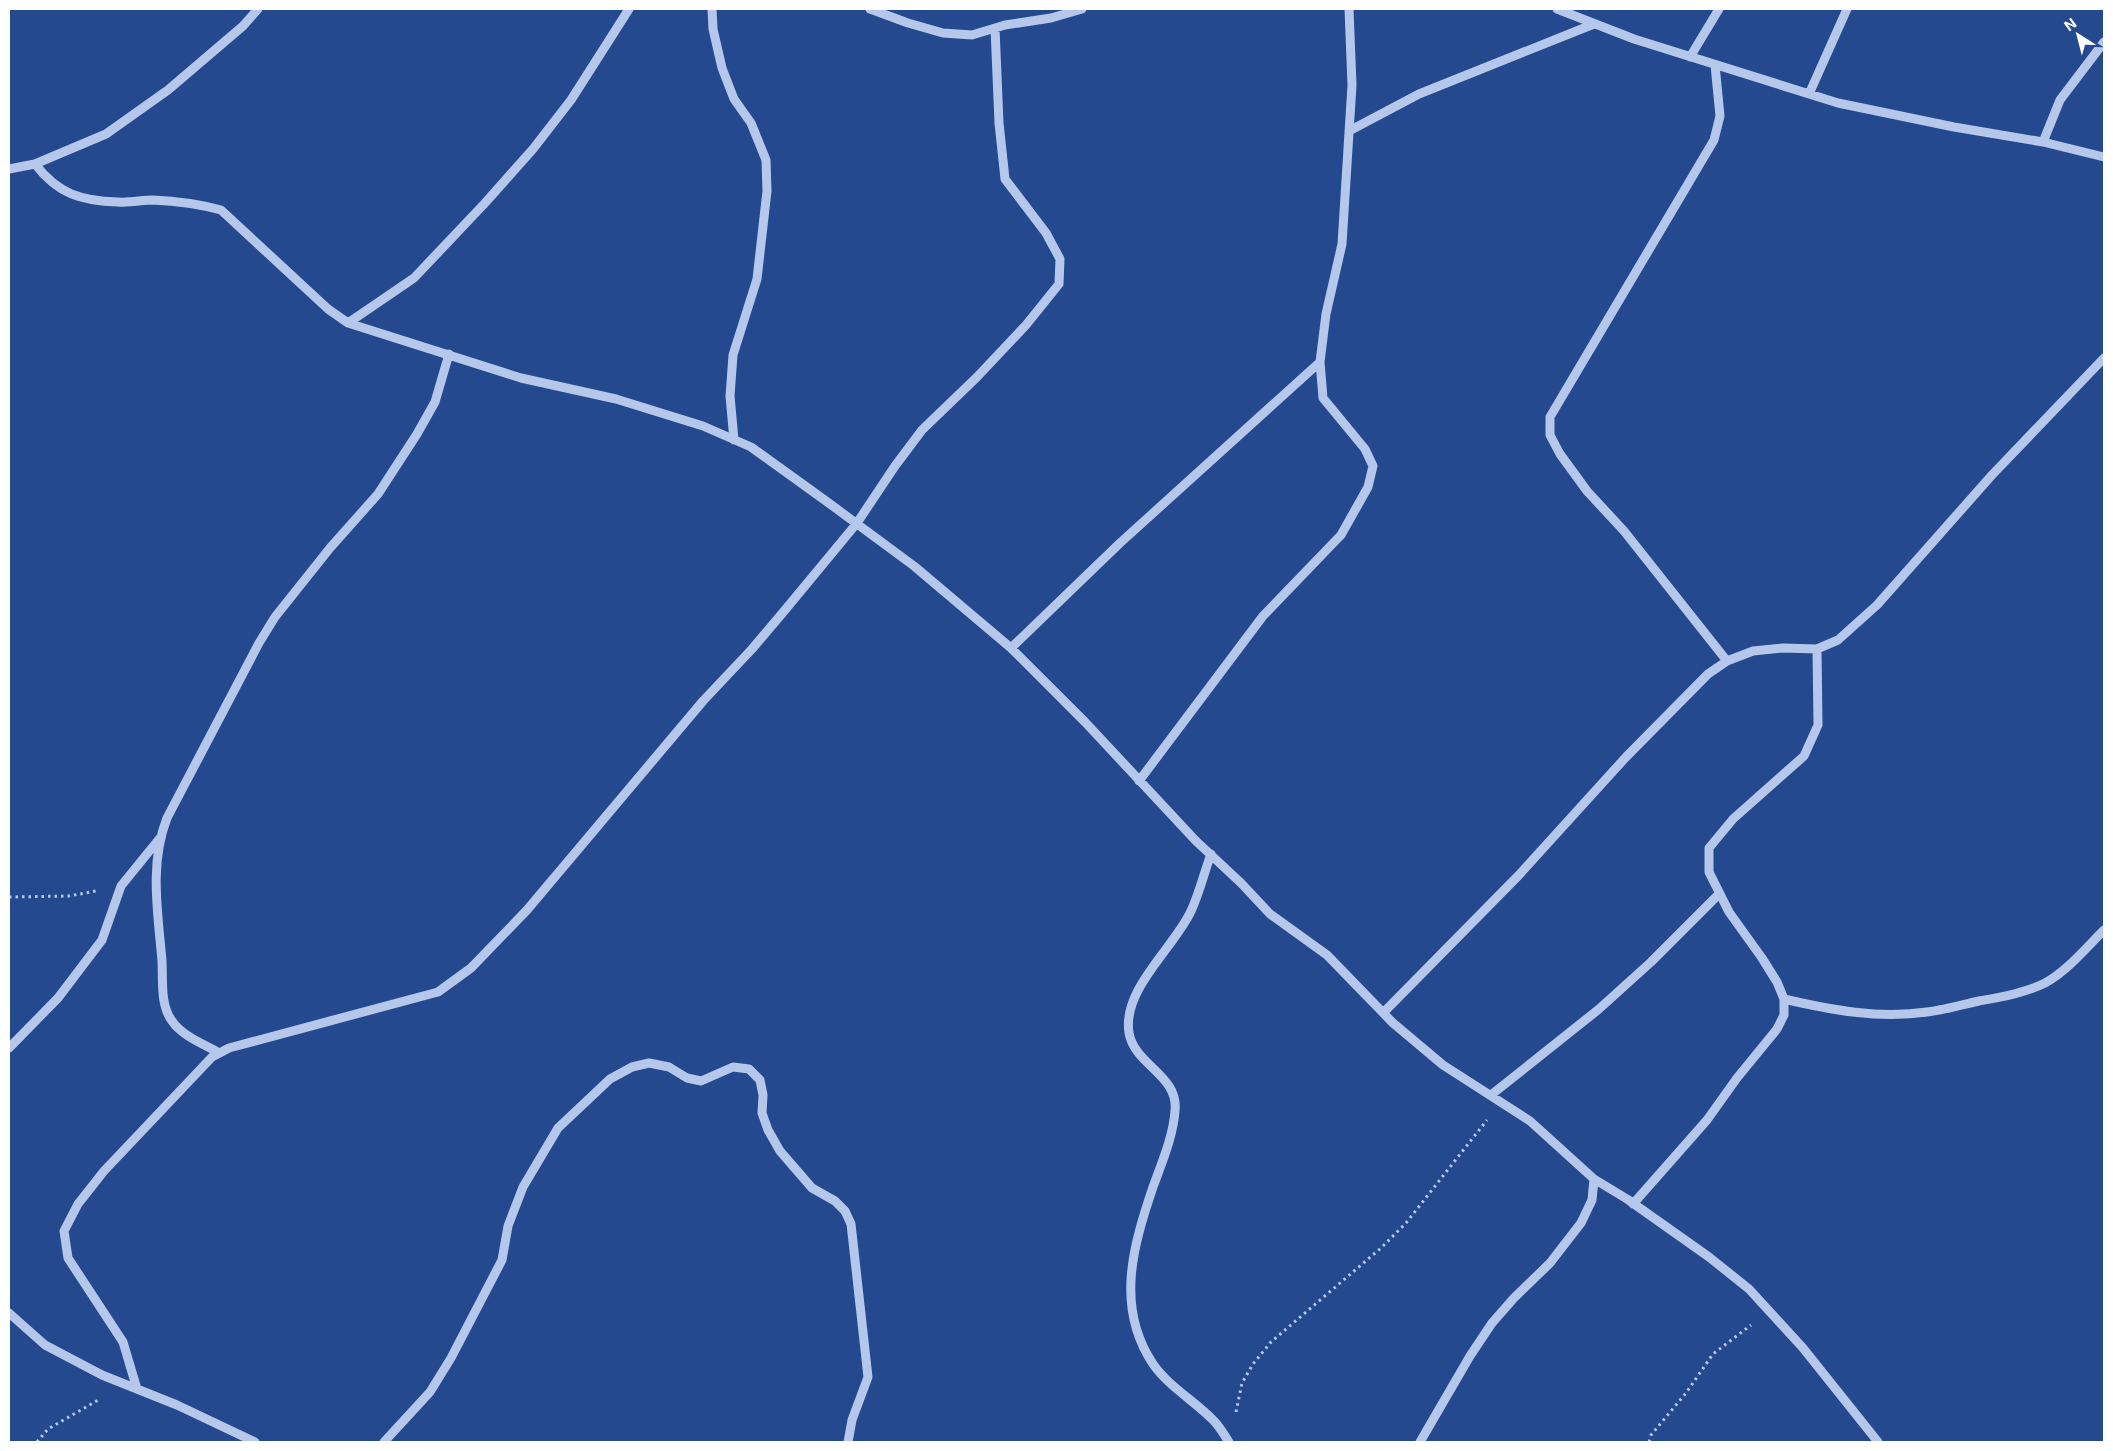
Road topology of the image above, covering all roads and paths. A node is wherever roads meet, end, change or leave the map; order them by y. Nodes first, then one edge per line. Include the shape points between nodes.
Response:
1 (258, 9) edge
2 (629, 9) edge
3 (712, 9) edge
4 (870, 9) edge
5 (1082, 9) edge
6 (1349, 9) edge
7 (1557, 9) edge
8 (1719, 9) edge
9 (1847, 9) edge
10 (1594, 24) junction
11 (995, 28) junction
12 (2104, 42) edge
13 (1690, 57) junction
14 (1715, 65) junction
15 (1809, 94) junction
16 (1349, 131) junction
17 (2043, 142) junction
18 (2104, 157) edge
19 (35, 164) junction
20 (9, 169) edge
21 (348, 323) junction
22 (449, 354) junction
23 (2104, 358) edge
24 (1320, 362) junction
25 (734, 440) junction
26 (857, 524) junction
27 (1011, 648) junction
28 (1817, 649) junction
29 (1727, 661) junction
30 (1140, 781) junction
31 (160, 838) junction
32 (1211, 854) junction
33 (121, 886) junction
34 (1719, 894) junction
35 (9, 897) edge
36 (2104, 930) edge
37 (1784, 999) junction
38 (1384, 1012) junction
39 (9, 1048) edge
40 (219, 1054) junction
41 (1491, 1095) junction
42 (1501, 1101) junction
43 (1594, 1180) junction
44 (1633, 1204) junction
45 (1770, 1311) junction
46 (9, 1313) edge
47 (121, 1382) junction
48 (137, 1389) junction
49 (37, 1442) edge
50 (255, 1442) edge
51 (384, 1442) edge
52 (848, 1442) edge
53 (1229, 1442) edge
54 (1420, 1442) edge
55 (1649, 1442) edge
56 (1878, 1442) edge

1 - 19 street via 243,26 168,90 106,134
2 - 21 street via 572,100 485,203 414,278
3 - 25 street via 722,68 734,99 751,124 766,160 767,191 757,279 733,355 730,396
4 - 11 street via 942,33 972,35
5 - 11 street
6 - 16 street via 1352,85
7 - 10 street
8 - 13 street
9 - 15 street
10 - 13 street
10 - 16 street via 1419,94
11 - 26 street via 1005,178 1046,233 1060,259 1059,284 1026,325 922,430
12 - 17 street via 2060,100
13 - 14 street
14 - 15 street
14 - 29 street via 1720,116 1714,140 1550,417 1550,435 1587,491 1624,531
15 - 17 street via 1954,127
16 - 24 street via 1342,244 1326,314
17 - 18 street
19 - 20 street
19 - 21 street via 47,180 63,192 93,200 153,200 199,204 221,210 328,309
21 - 22 street
22 - 25 street via 521,378 616,398 704,426
22 - 31 street via 435,402 401,460 378,494 300,585 259,642 167,818
23 - 28 street via 1992,475 1877,605 1838,640
24 - 27 street via 1148,517
24 - 30 street via 1323,398 1365,449 1373,466 1368,487 1341,535 1263,616
25 - 26 street via 751,447
26 - 27 street via 914,566
26 - 40 street via 527,910 471,968 438,992 229,1048
27 - 30 street
28 - 29 street via 1753,651
28 - 34 street via 1818,725 1804,756 1733,819 1709,848 1709,872
29 - 38 street via 1680,701 1518,876
30 - 32 street
31 - 33 street
31 - 40 street via 156,878 166,1007 171,1020 182,1030
32 - 38 street via 1270,914 1327,955
32 - 53 street via 1192,910 1144,979 1129,1013 1129,1034 1136,1052 1172,1088 1176,1109 1167,1148 1141,1226 1131,1268 1129,1296 1137,1332 1153,1364 1168,1382 1214,1421
33 - 35 path via 69,896
33 - 39 street via 102,940 58,998
34 - 37 street via 1777,982
34 - 41 street via 1652,962
36 - 37 street via 2045,983 2013,994 1926,1012 1889,1014 1861,1013
37 - 44 street via 1784,1015 1777,1029 1707,1120
38 - 41 street via 1443,1065
40 - 48 street via 212,1057 104,1171 78,1204 64,1231 68,1258 123,1342
41 - 42 street
42 - 43 street via 1530,1121
42 - 53 path via 1406,1223 1271,1342 1253,1364 1242,1383
43 - 44 street
43 - 54 street via 1592,1200 1582,1223 1550,1263 1492,1322
44 - 45 street via 1709,1257 1749,1289
45 - 55 path via 1713,1354
45 - 56 street
46 - 47 street via 46,1345
47 - 48 street
47 - 49 path via 98,1401 48,1429
48 - 50 street
51 - 52 street via 430,1392 456,1349 502,1260 508,1226 523,1187 558,1128 610,1079 632,1067 649,1063 669,1067 687,1078 701,1081 733,1067 749,1069 760,1080 762,1113 780,1151 812,1188 845,1211 851,1224 868,1377 852,1420

